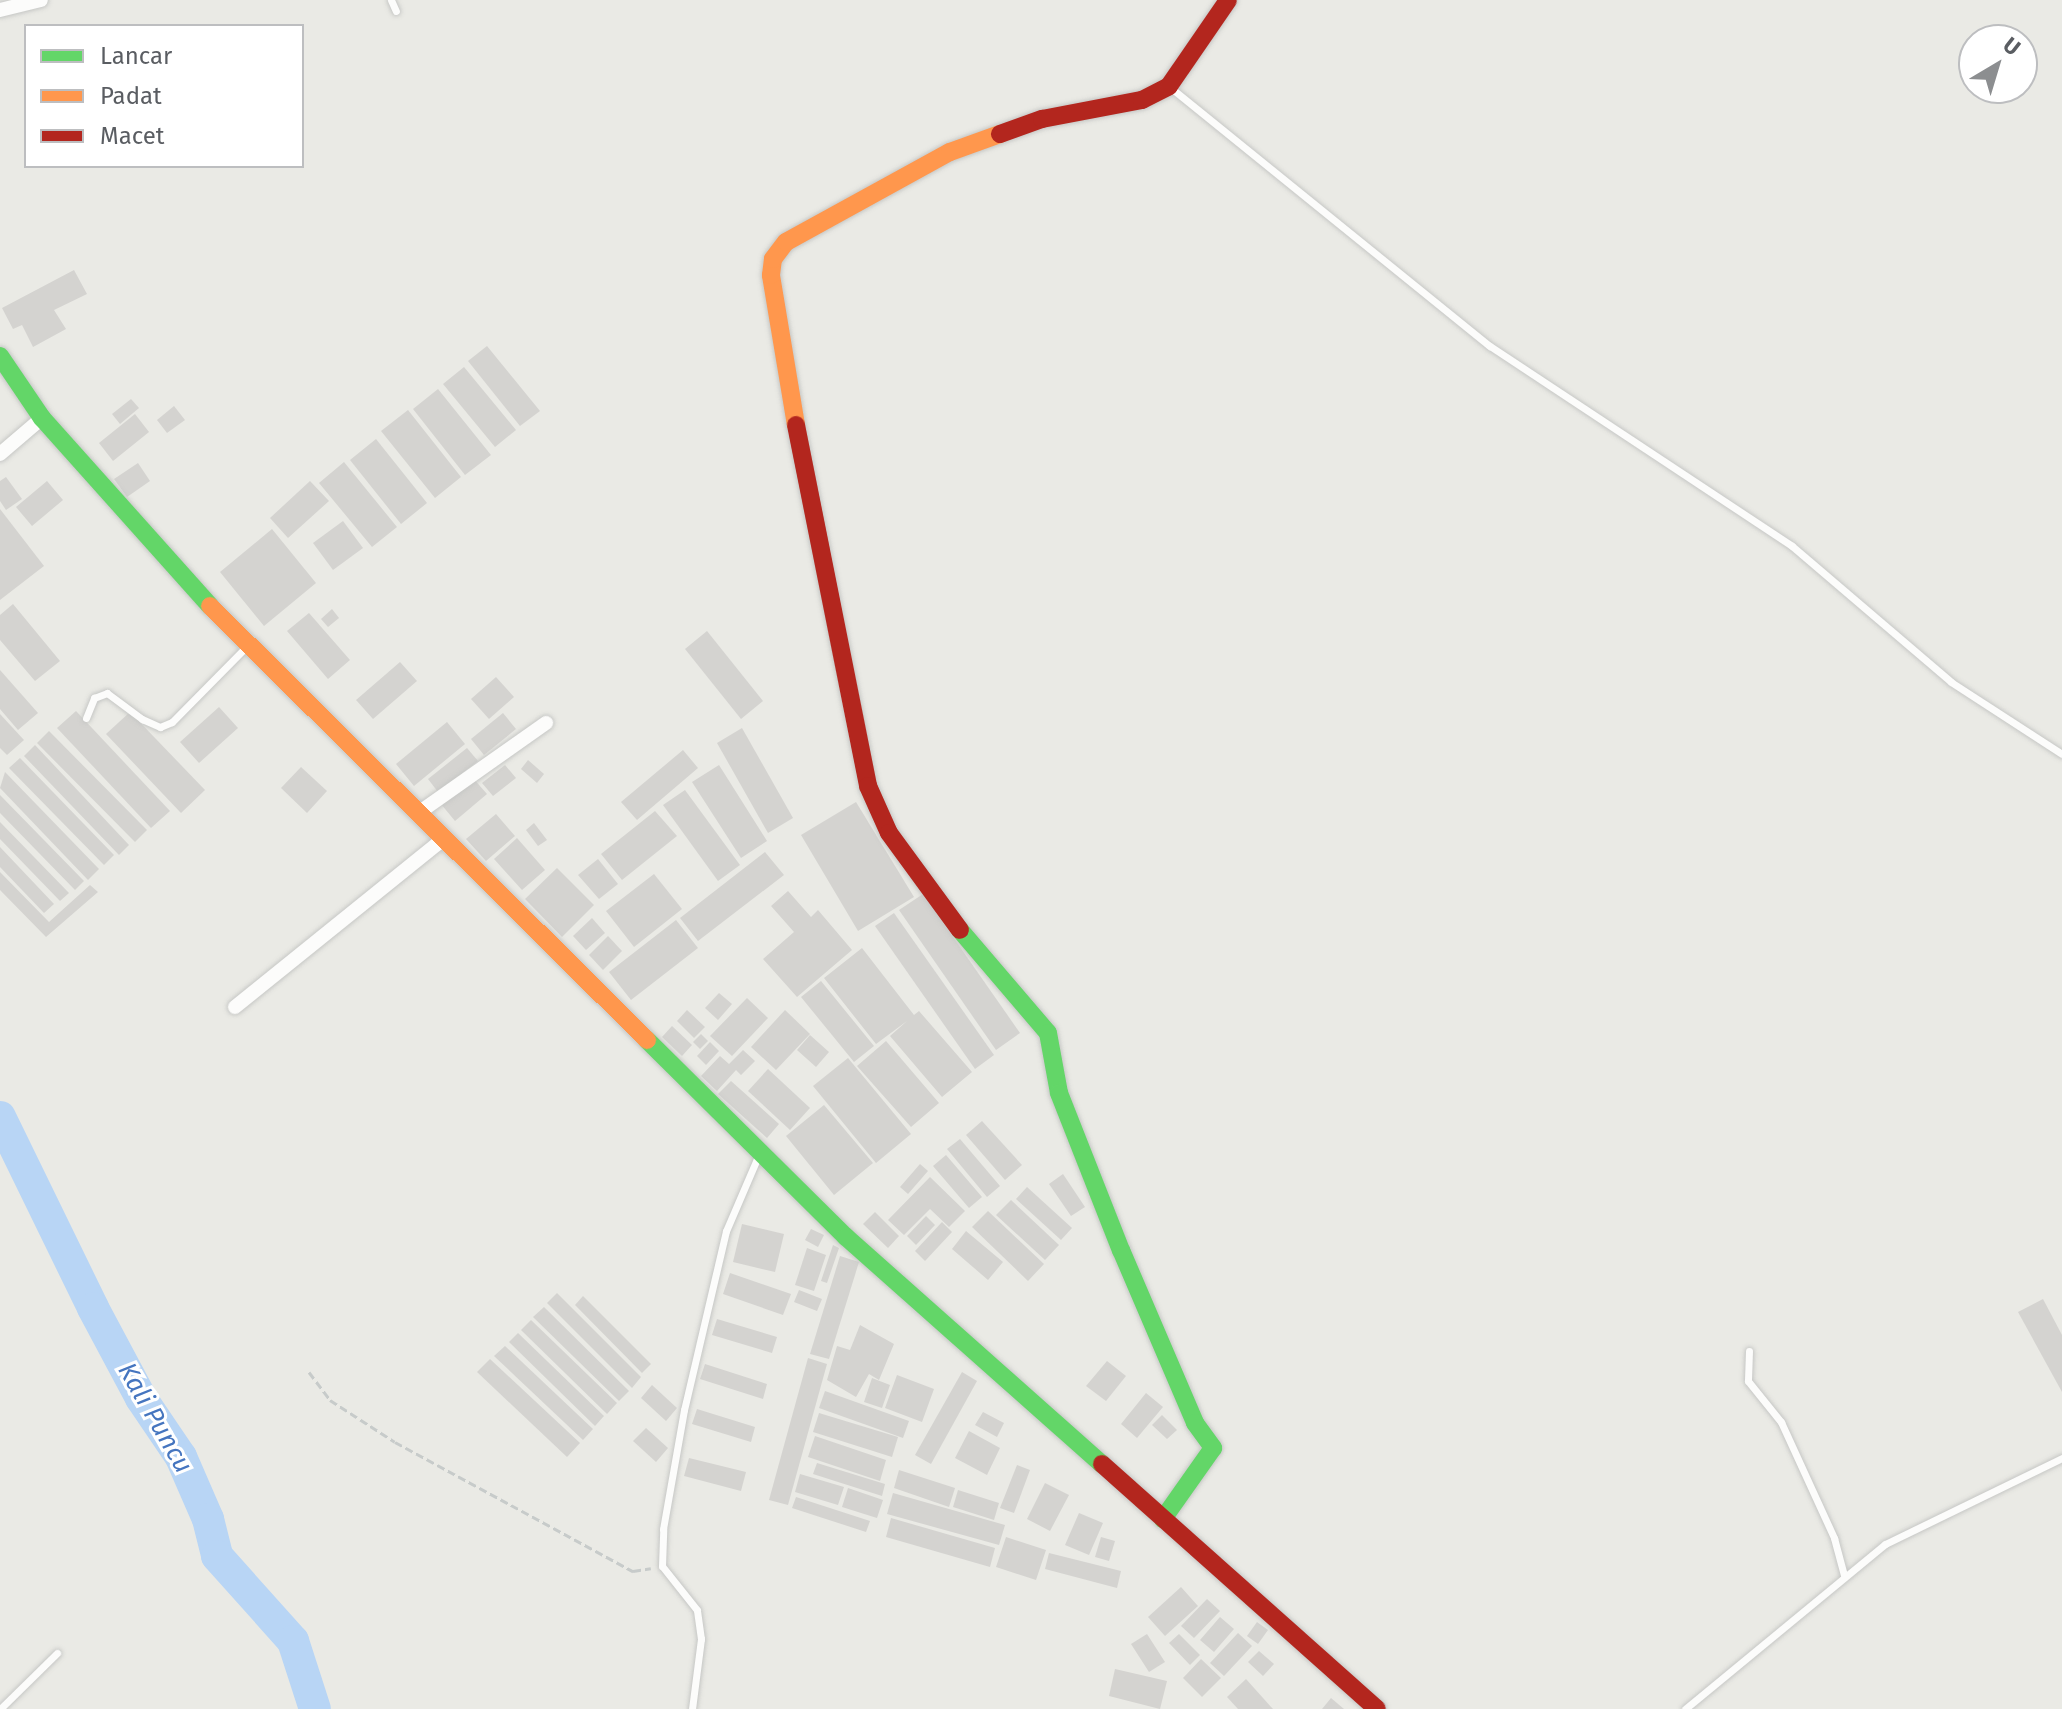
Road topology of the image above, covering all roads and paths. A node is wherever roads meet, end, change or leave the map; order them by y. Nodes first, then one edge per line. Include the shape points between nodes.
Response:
1 (41, 0) edge
2 (391, 0) edge
3 (1228, 0) edge
4 (0, 10) edge
5 (396, 11) dead end
6 (1169, 86) junction
7 (0, 356) edge
8 (42, 418) junction
9 (0, 454) edge
10 (248, 645) junction
11 (86, 718) dead end
12 (546, 723) dead end
13 (2062, 754) edge
14 (417, 814) junction
15 (443, 839) junction
16 (235, 1007) dead end
17 (761, 1150) junction
18 (1749, 1351) dead end
19 (309, 1372) dead end
20 (2062, 1458) edge
21 (1163, 1519) junction
22 (662, 1566) junction
23 (1844, 1576) junction
24 (57, 1653) dead end
25 (0, 1709) edge
26 (692, 1709) edge
27 (1377, 1709) edge
28 (1685, 1709) edge

1 - 4 street
2 - 5 lane
3 - 6 main road
6 - 13 lane via 1490,346 1792,546 1951,682
6 - 21 main road via 1142,100 1042,119 950,152 786,242 773,259 771,275 805,477 868,786 889,833 922,879 1006,991 1048,1033 1069,1121 1176,1381 1213,1448
7 - 8 main road
8 - 9 street
8 - 10 main road
10 - 11 lane via 172,722 160,727 142,719 107,693 94,698
10 - 14 main road
12 - 14 street
14 - 15 main road
15 - 16 street
15 - 17 main road
17 - 21 main road via 846,1237
17 - 22 lane via 726,1231 684,1410 663,1529
18 - 23 lane via 1748,1381 1781,1422 1834,1538
19 - 22 path via 330,1400 395,1442 633,1571
20 - 23 lane via 1904,1532
21 - 27 main road
22 - 26 lane via 697,1610 701,1639
23 - 28 lane
24 - 25 lane

